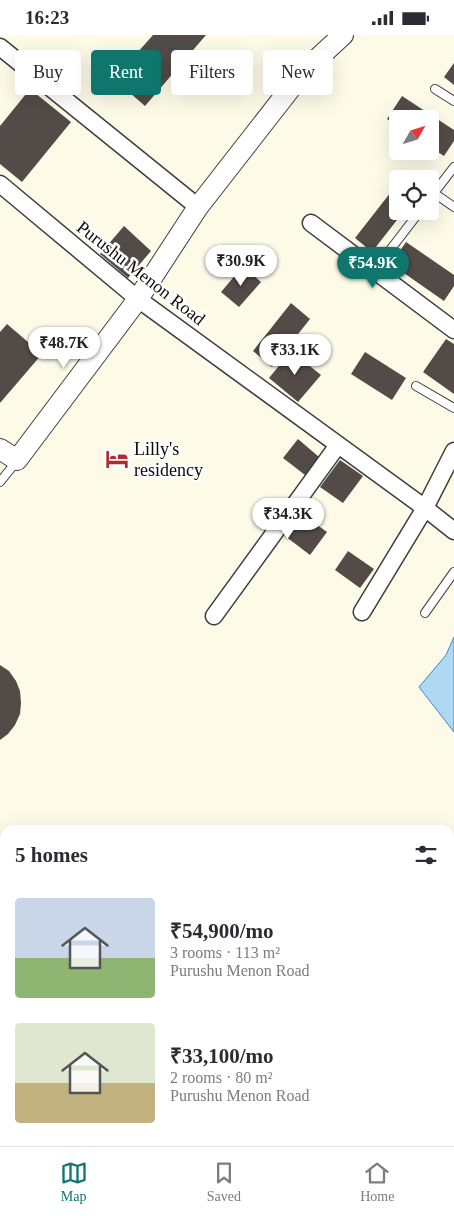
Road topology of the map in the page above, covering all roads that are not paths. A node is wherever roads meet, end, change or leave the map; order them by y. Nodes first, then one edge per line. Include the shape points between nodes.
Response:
1 (343, 35) edge
2 (0, 47) edge
3 (435, 89) dead end
4 (454, 101) edge
5 (454, 167) edge
6 (0, 184) edge
7 (439, 187) edge
8 (439, 200) edge
9 (198, 207) junction
10 (454, 207) edge
11 (413, 220) edge
12 (311, 223) dead end
13 (387, 253) dead end
14 (138, 299) junction
15 (454, 330) edge
16 (416, 385) dead end
17 (454, 408) edge
18 (338, 445) junction
19 (0, 449) edge
20 (454, 451) edge
21 (17, 460) junction
22 (0, 481) edge
23 (425, 508) junction
24 (454, 531) edge
25 (454, 572) edge
26 (362, 611) dead end
27 (425, 613) dead end
28 (214, 616) dead end

1 - 9 street via 304,71
2 - 9 street
3 - 4 lane
5 - 7 lane
6 - 14 street, Purushu Menon Road
8 - 10 lane
9 - 14 street
11 - 13 lane
12 - 15 street
14 - 18 street, Purushu Menon Road
14 - 21 street
16 - 17 lane
18 - 23 street, Purushu Menon Road
18 - 28 street
19 - 21 street
20 - 23 street
21 - 22 lane
23 - 24 street, Purushu Menon Road
23 - 26 street
25 - 27 lane

